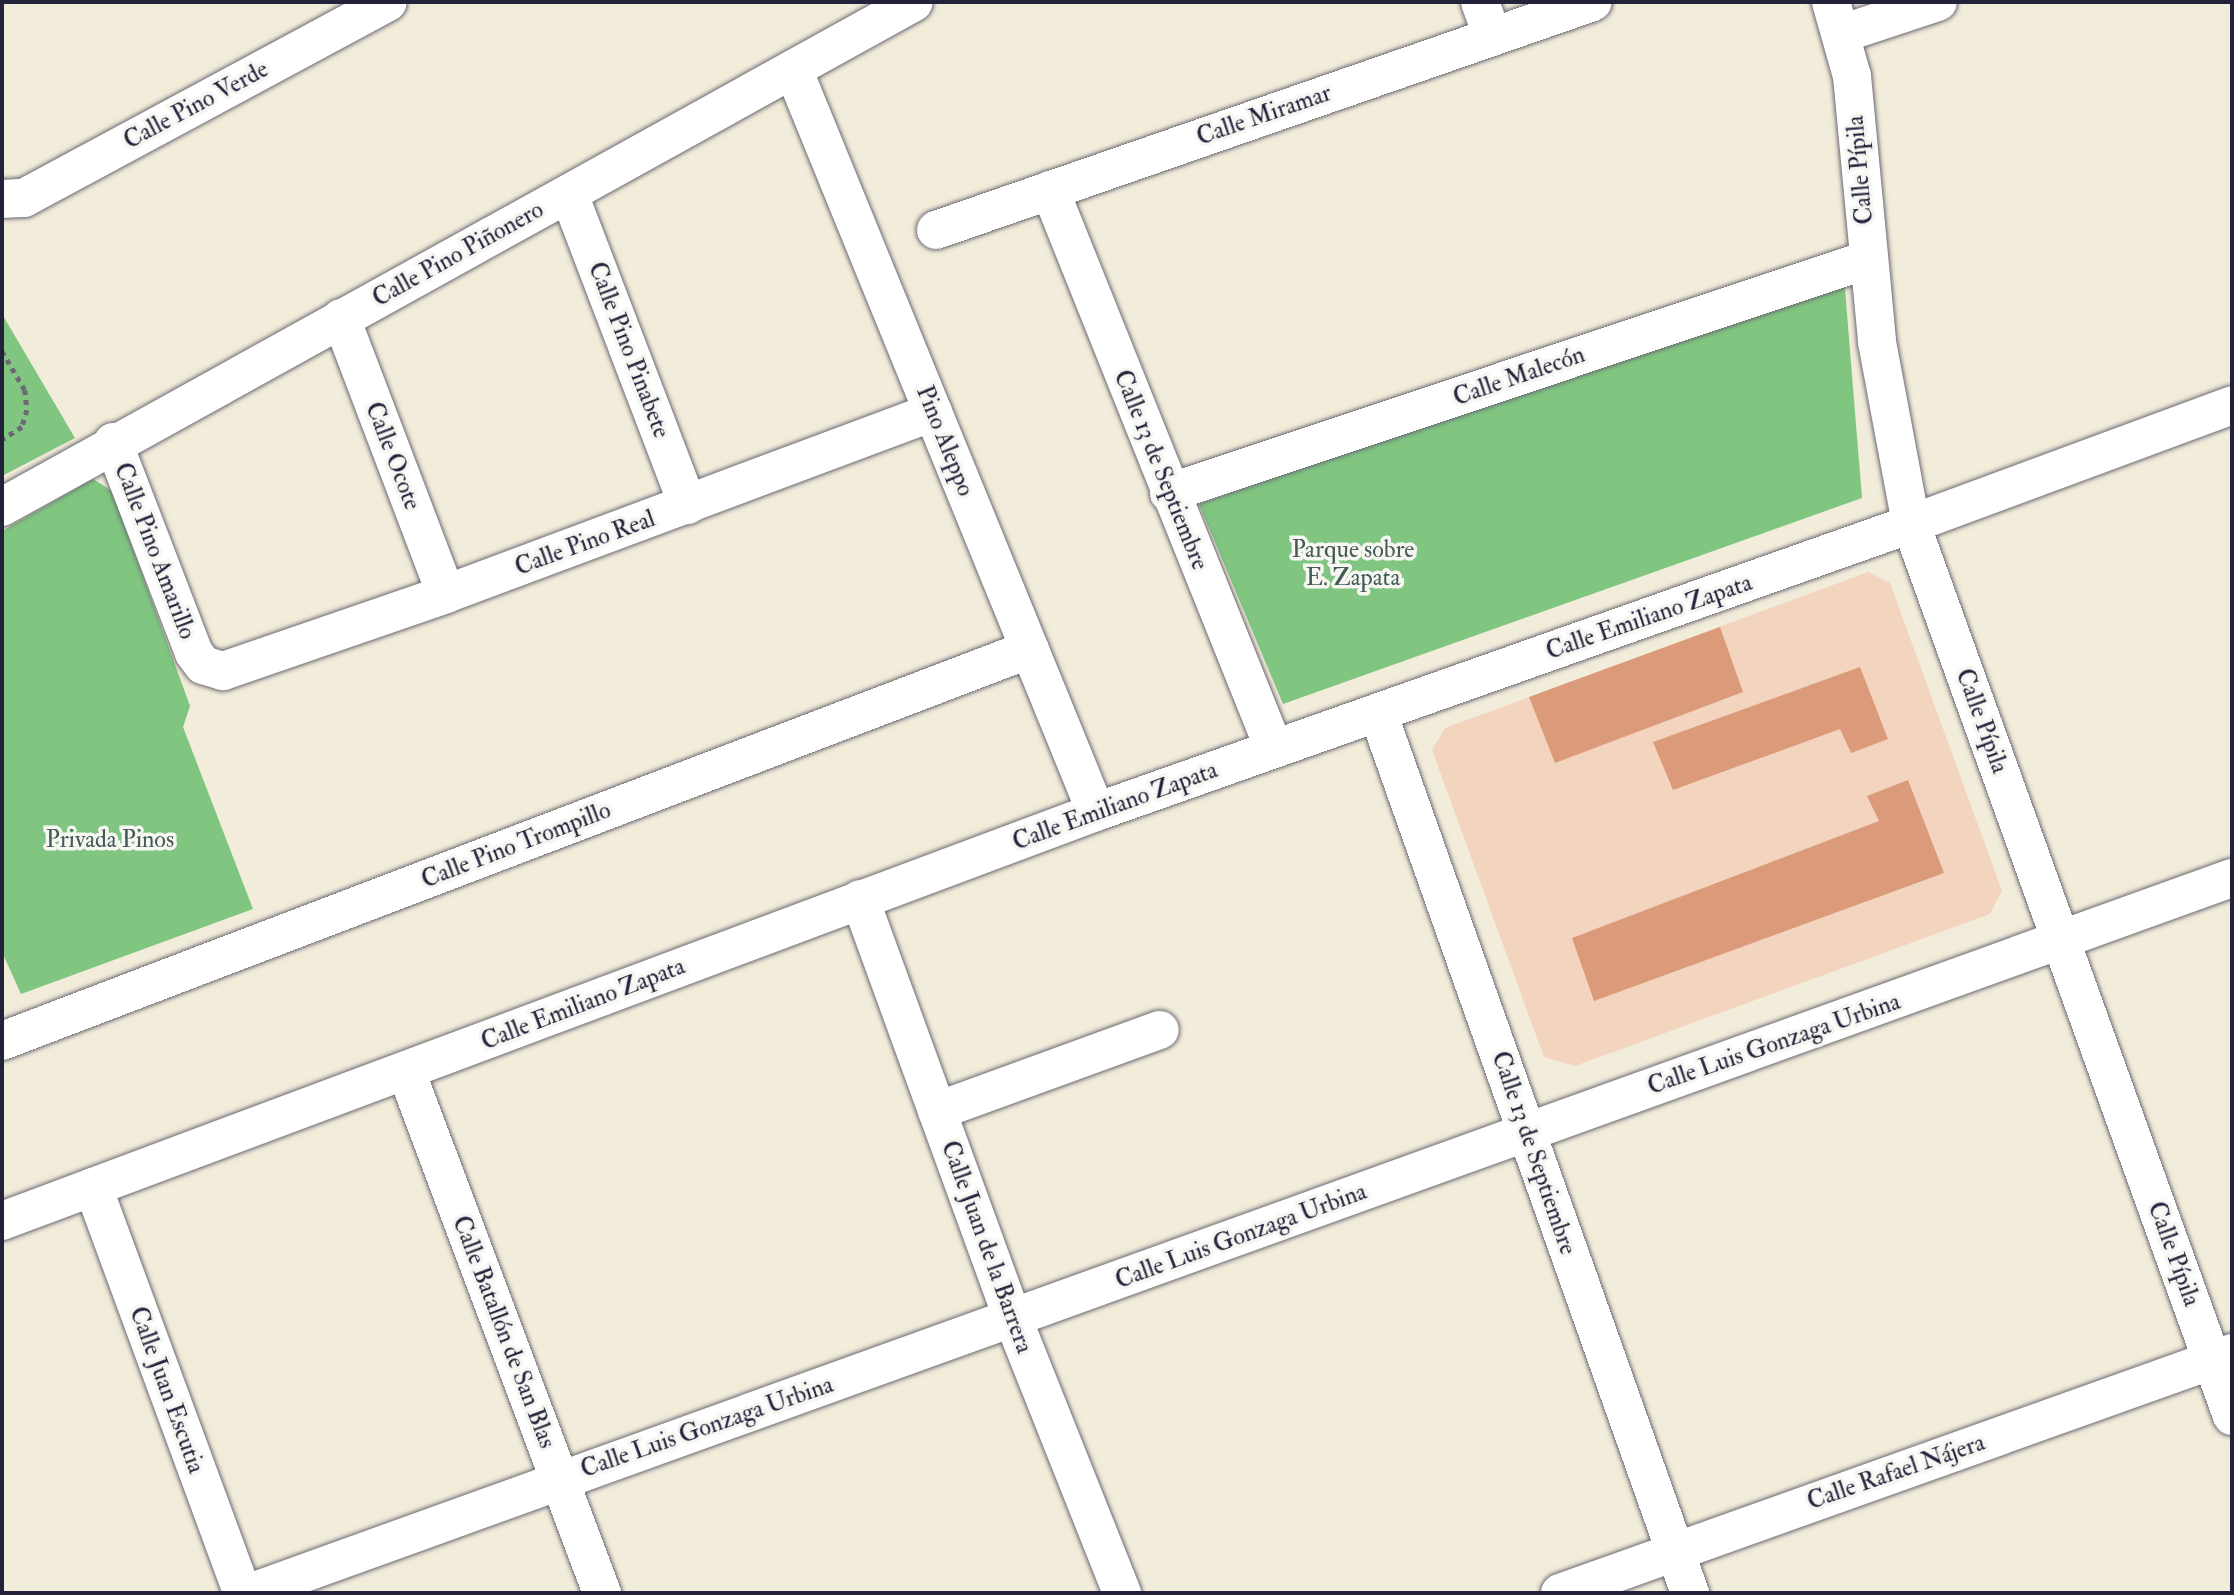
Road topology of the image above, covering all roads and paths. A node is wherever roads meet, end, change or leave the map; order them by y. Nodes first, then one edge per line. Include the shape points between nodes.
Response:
1 (388, 2) edge
2 (915, 2) edge
3 (1593, 2) edge
4 (1938, 2) edge
5 (1486, 18) edge
6 (1836, 18) edge
7 (793, 69) junction
8 (1050, 190) junction
9 (569, 194) junction
10 (2, 199) edge
11 (936, 230) dead end
12 (1869, 259) junction
13 (341, 318) junction
14 (2, 351) edge
15 (2232, 405) edge
16 (933, 412) junction
17 (2, 440) edge
18 (113, 442) junction
19 (1169, 494) junction
20 (688, 505) junction
21 (2, 507) edge
22 (1911, 524) junction
23 (446, 594) junction
24 (1030, 649) junction
25 (235, 670) joint
26 (1378, 713) junction
27 (1274, 749) junction
28 (1096, 812) junction
29 (2232, 878) edge
30 (860, 899) junction
31 (2062, 942) junction
32 (1160, 1030) dead end
33 (2, 1041) edge
34 (406, 1071) junction
35 (937, 1111) junction
36 (1527, 1131) junction
37 (93, 1187) junction
38 (2, 1221) edge
39 (1013, 1320) junction
40 (2222, 1356) edge
41 (2232, 1416) edge
42 (559, 1480) junction
43 (1674, 1550) junction
44 (242, 1593) edge
45 (249, 1593) edge
46 (602, 1593) edge
47 (1122, 1593) edge
48 (1560, 1593) edge
49 (1689, 1593) edge

1 - 10 street, Calle Pino Verde via 24,198
2 - 7 street, Calle Pino Piñonero
3 - 5 street, Calle Miramar
4 - 6 street
5 - 8 street, Calle Miramar
6 - 12 street, Calle Pípila via 1852,76
7 - 9 street, Calle Pino Piñonero
7 - 16 street, Pino Aleppo
8 - 11 street, Calle Miramar
8 - 19 street, Calle 13 de Septiembre
9 - 13 street, Calle Pino Piñonero
9 - 20 street, Calle Pino Pinabete
12 - 19 street, Calle Malecón
12 - 22 street, Calle Pípila via 1887,405
13 - 18 street, Calle Pino Piñonero
13 - 23 street, Calle Ocote
14 - 17 path via 25,390 27,410 22,428
15 - 22 street, Calle Emiliano Zapata
16 - 20 street, Calle Pino Real
16 - 24 street, Pino Aleppo
18 - 21 street, Calle Pino Piñonero
18 - 25 street, Calle Pino Amarillo via 194,653 212,669
19 - 27 street, Calle 13 de Septiembre
20 - 23 street, Calle Pino Real
22 - 26 street, Calle Emiliano Zapata
22 - 31 street, Calle Pípila
23 - 25 street, Calle Pino Real
24 - 28 street, Pino Aleppo
24 - 33 street, Calle Pino Trompillo
26 - 27 street, Calle Emiliano Zapata
26 - 36 street, Calle 13 de Septiembre
27 - 28 street, Calle Emiliano Zapata
28 - 30 street, Calle Emiliano Zapata
29 - 31 street, Calle Luis Gonzaga Urbina
30 - 34 street, Calle Emiliano Zapata
30 - 35 street, Calle Juan de la Barrera
31 - 36 street, Calle Luis Gonzaga Urbina
31 - 40 street, Calle Pípila
32 - 35 street
34 - 37 street, Calle Emiliano Zapata
34 - 42 street, Calle Batallón de San Blas
35 - 39 street, Calle Juan de la Barrera
36 - 39 street, Calle Luis Gonzaga Urbina
36 - 43 street, Calle 13 de Septiembre
37 - 38 street, Calle Emiliano Zapata
37 - 44 street, Calle Juan Escutia
39 - 42 street, Calle Luis Gonzaga Urbina
39 - 47 street, Calle Juan de la Barrera
40 - 41 street, Calle Pípila
40 - 43 street, Calle Rafael Nájera
42 - 45 street, Calle Luis Gonzaga Urbina
42 - 46 street, Calle Batallón de San Blas
43 - 48 street, Calle Rafael Nájera
43 - 49 street, Calle 13 de Septiembre

